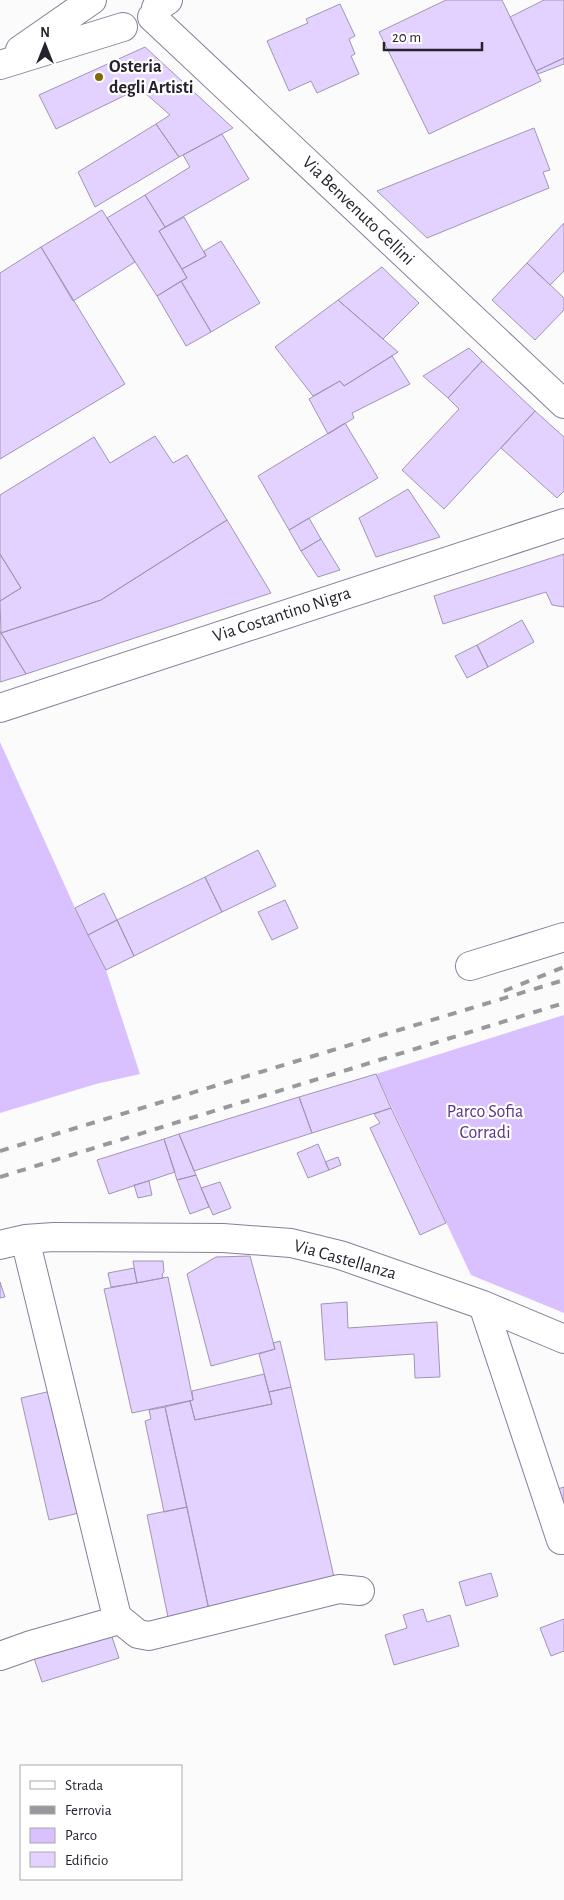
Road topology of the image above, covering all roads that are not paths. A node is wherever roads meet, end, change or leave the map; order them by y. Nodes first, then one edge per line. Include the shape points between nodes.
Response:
1 (92, 0) edge
2 (101, 0) edge
3 (158, 6) edge
4 (123, 27) junction
5 (0, 64) edge
6 (564, 404) edge
7 (564, 523) edge
8 (0, 708) edge
9 (564, 937) edge
10 (470, 966) dead end
11 (12, 1242) edge
12 (483, 1305) junction
13 (564, 1339) edge
14 (561, 1540) dead end
15 (360, 1591) dead end
16 (117, 1618) junction
17 (0, 1656) edge

1 - 5 street
2 - 4 street via 110,19
3 - 4 street via 139,26
3 - 6 street, Via Benvenuto Cellini
4 - 5 street
7 - 8 street, Via Costantino Nigra
9 - 10 street
11 - 12 street, Via Castellanza via 54,1237 223,1238 291,1244 340,1255
11 - 16 street, Via Castellanza
12 - 13 street, Via Castellanza
12 - 14 street
15 - 16 street via 339,1589 149,1636 138,1634
16 - 17 street

